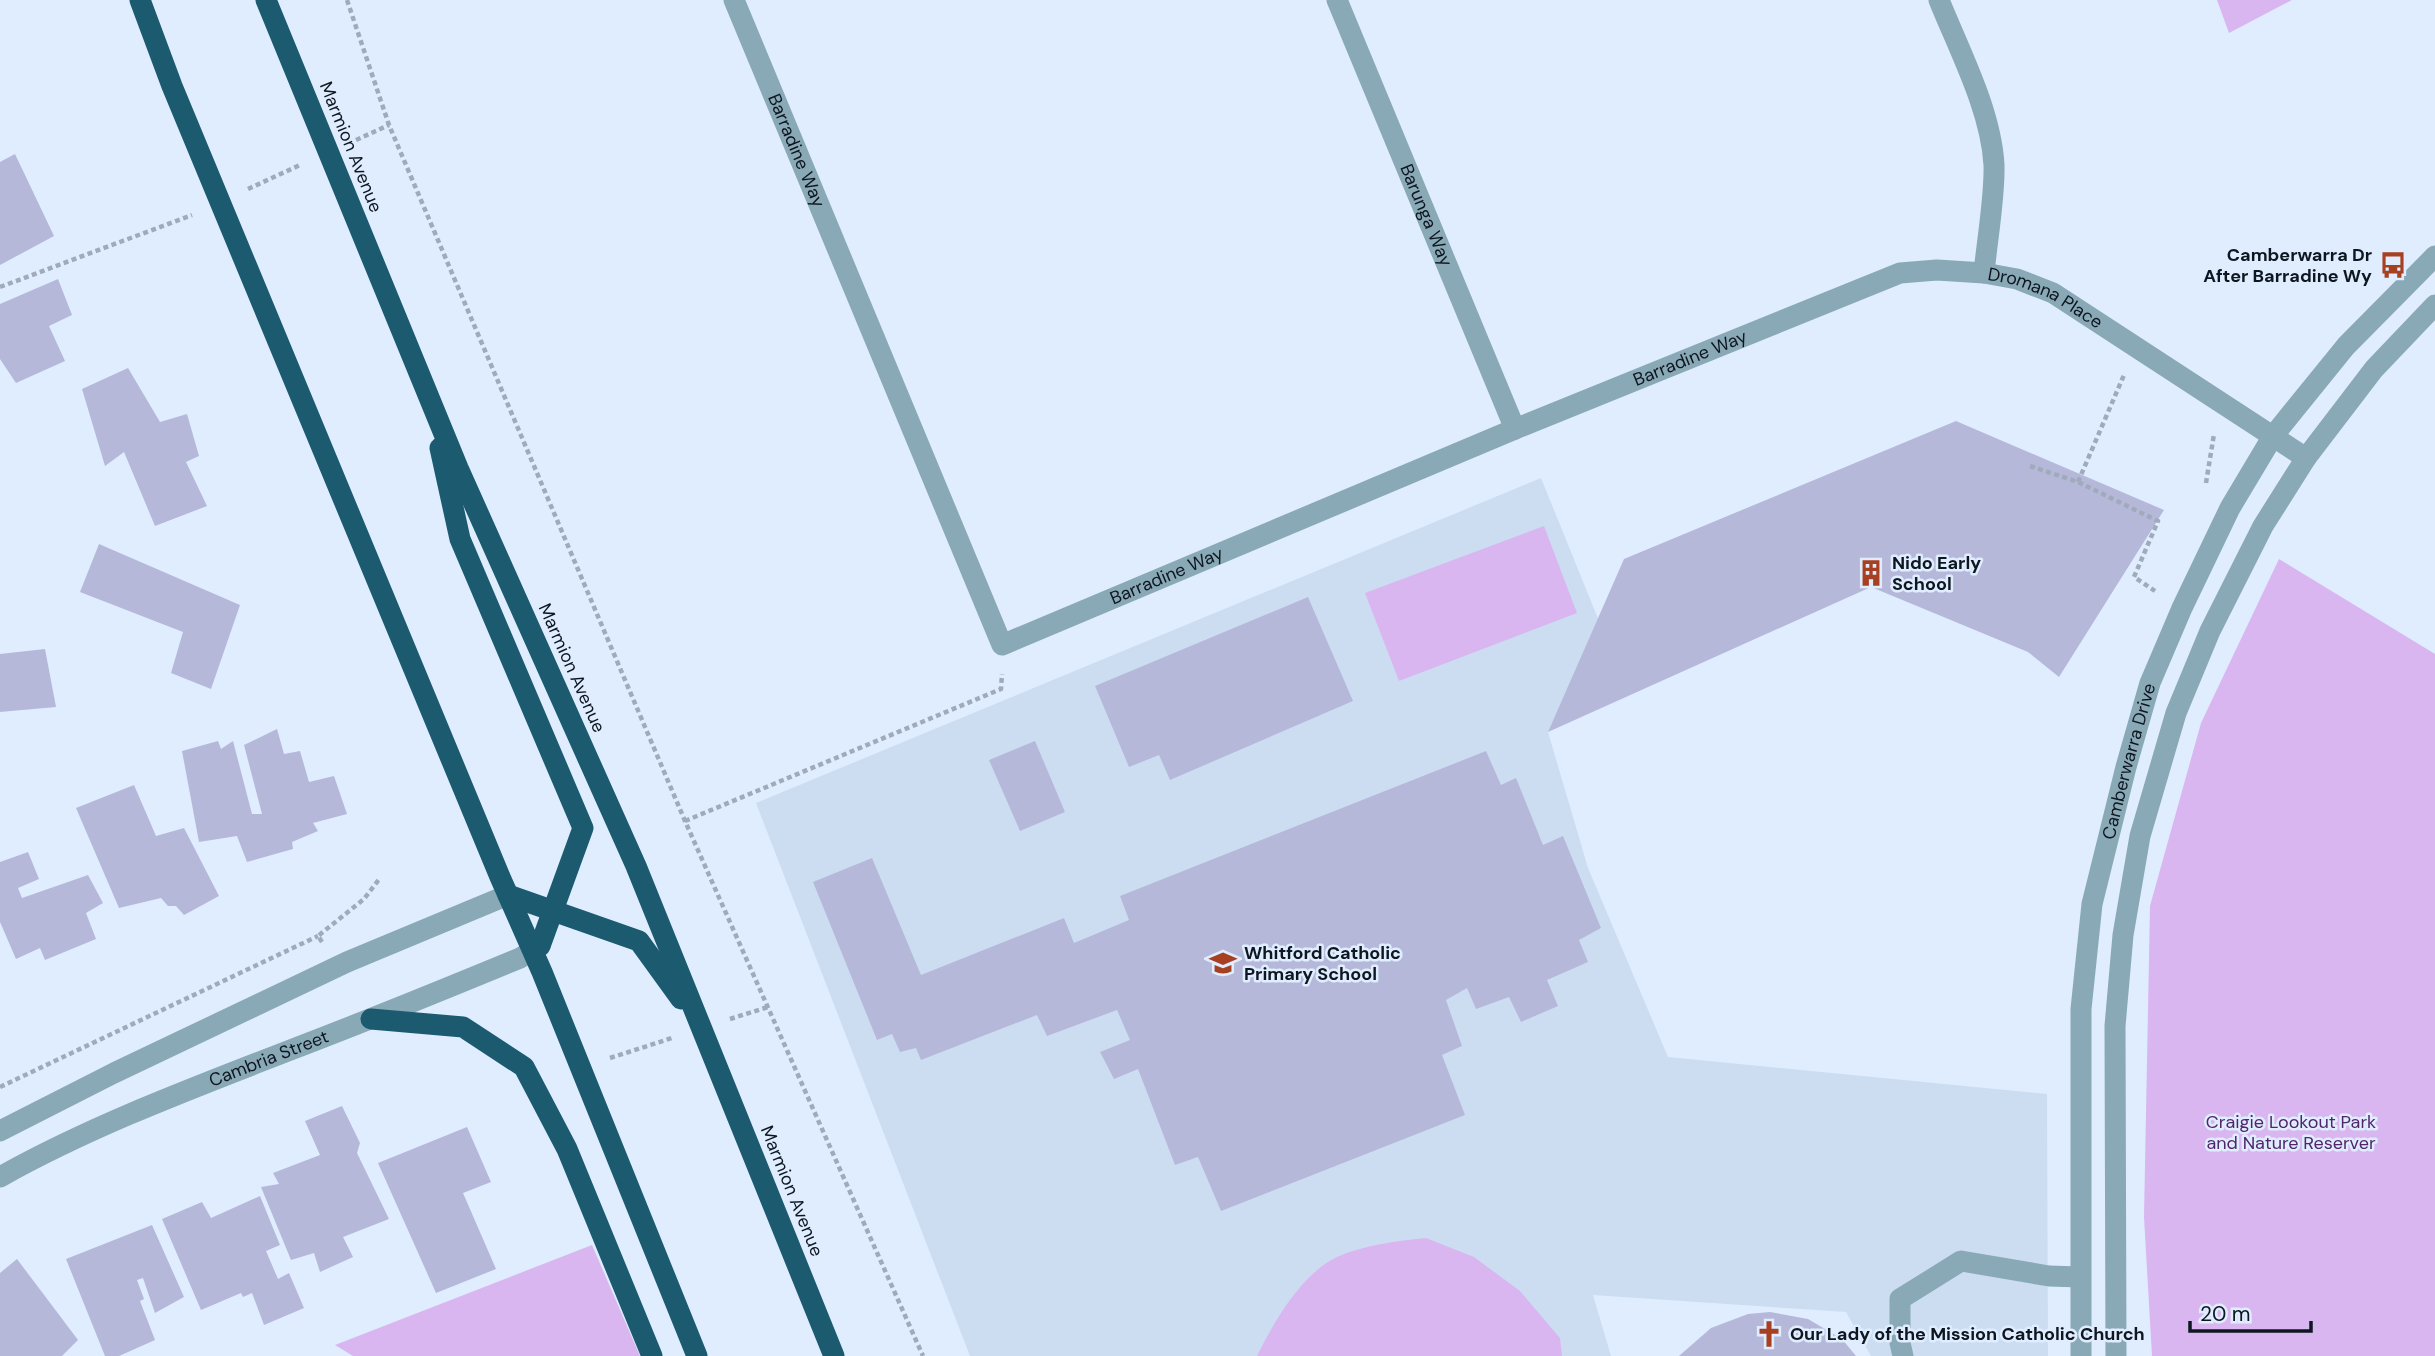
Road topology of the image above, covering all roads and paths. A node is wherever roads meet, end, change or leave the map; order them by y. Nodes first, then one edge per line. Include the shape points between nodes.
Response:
1 (140, 0) edge
2 (266, 0) edge
3 (347, 0) edge
4 (734, 0) edge
5 (1337, 0) edge
6 (1939, 0) edge
7 (2435, 256) edge
8 (1983, 273) junction
9 (2435, 305) edge
10 (2124, 374) dead end
11 (427, 391) junction
12 (1516, 429) junction
13 (2273, 436) junction
14 (2306, 458) junction
15 (2030, 466) dead end
16 (2078, 482) junction
17 (2156, 592) dead end
18 (1002, 645) junction
19 (685, 821) junction
20 (508, 895) junction
21 (553, 911) junction
22 (318, 936) dead end
23 (536, 949) junction
24 (371, 1019) junction
25 (702, 1028) junction
26 (0, 1087) edge
27 (0, 1131) edge
28 (0, 1177) edge
29 (2080, 1277) junction
30 (652, 1356) edge
31 (697, 1356) edge
32 (834, 1356) edge
33 (923, 1356) edge
34 (1903, 1356) edge
35 (2081, 1356) edge
36 (2116, 1356) edge

1 - 20 highway
2 - 11 highway, Marmion Avenue
3 - 19 path via 389,125
4 - 18 street, Barradine Way
5 - 12 street, Barunga Way
6 - 8 street, Dromana Place via 1975,88 1994,165
7 - 13 street, Camberwarra Drive via 2346,346
8 - 12 street, Barradine Way via 1900,272
8 - 13 street, Dromana Place via 2017,279 2053,293
9 - 14 street, Camberwarra Drive via 2374,369
10 - 16 path
11 - 21 highway via 460,539 583,828
11 - 25 highway, Marmion Avenue via 636,866
12 - 18 street, Barradine Way
13 - 14 street, Dromana Place
13 - 29 street, Camberwarra Drive via 2230,508 2150,683 2092,904 2081,1009
14 - 36 street, Camberwarra Drive via 2263,526 2210,631 2176,713 2140,836 2123,935 2115,1026
15 - 16 path
16 - 17 path via 2158,521 2134,577
18 - 19 path via 1001,689
19 - 33 path
20 - 21 highway
20 - 23 highway
20 - 27 street via 347,962
21 - 23 highway
21 - 25 highway via 639,941
22 - 26 path
23 - 24 street, Cambria Street
23 - 31 highway
24 - 28 street, Cambria Street via 82,1134
24 - 30 highway via 463,1027 524,1067 567,1149
25 - 32 highway, Marmion Avenue
29 - 34 street via 1961,1261 1900,1298
29 - 35 street, Camberwarra Drive

